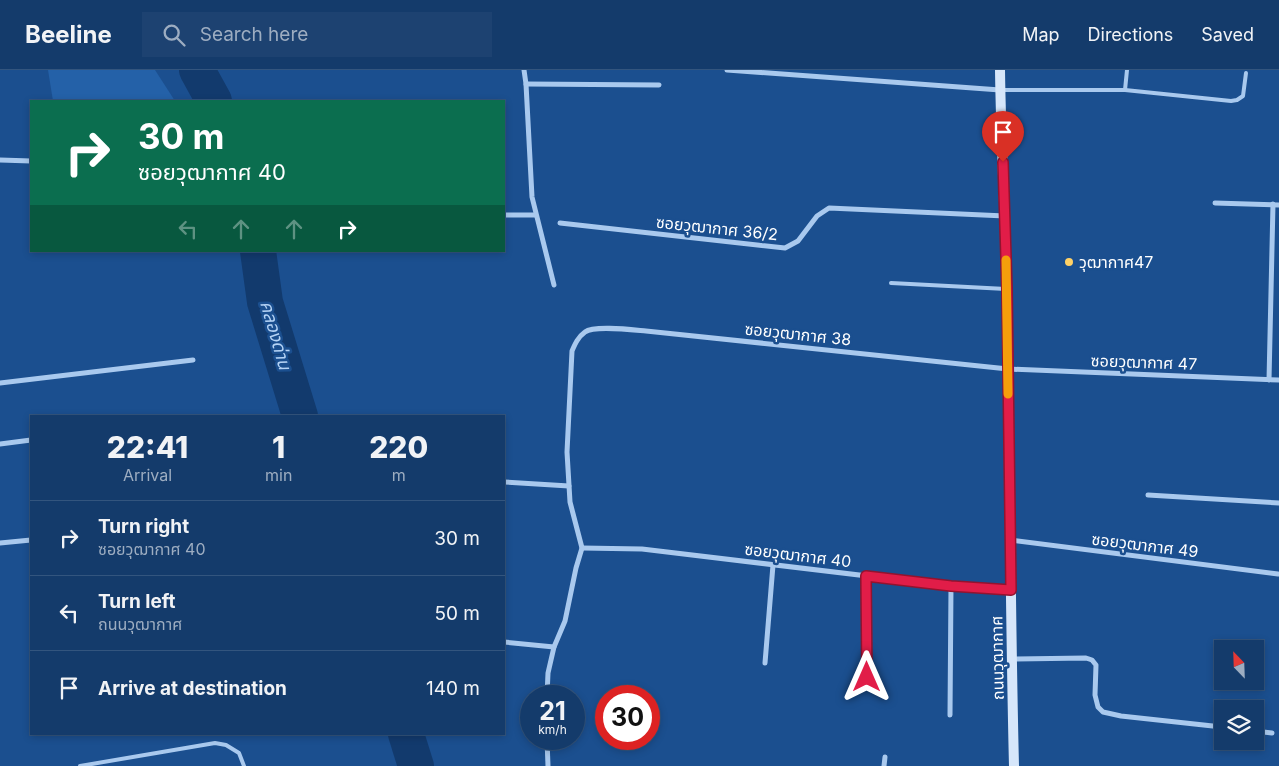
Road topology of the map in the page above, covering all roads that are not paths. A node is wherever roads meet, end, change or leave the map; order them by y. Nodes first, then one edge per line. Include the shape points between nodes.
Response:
1 (524, 70) edge
2 (727, 70) edge
3 (1000, 70) edge
4 (1127, 70) edge
5 (1246, 73) dead end
6 (526, 84) junction
7 (659, 85) dead end
8 (1000, 90) junction
9 (1125, 90) junction
10 (0, 160) edge
11 (30, 161) edge
12 (1215, 203) dead end
13 (1276, 204) edge
14 (505, 215) edge
15 (536, 215) junction
16 (1005, 216) junction
17 (560, 223) dead end
18 (890, 283) dead end
19 (554, 285) dead end
20 (1007, 289) junction
21 (193, 360) dead end
22 (1008, 369) junction
23 (1269, 380) junction
24 (1279, 380) edge
25 (0, 383) edge
26 (30, 440) edge
27 (0, 444) edge
28 (505, 482) edge
29 (569, 486) junction
30 (1148, 495) dead end
31 (1279, 503) edge
32 (30, 540) edge
33 (1010, 540) junction
34 (0, 544) edge
35 (582, 548) junction
36 (773, 565) junction
37 (1278, 574) dead end
38 (866, 576) junction
39 (951, 586) junction
40 (1011, 590) junction
41 (505, 642) edge
42 (554, 647) junction
43 (1011, 659) junction
44 (765, 663) dead end
45 (867, 677) dead end
46 (547, 685) edge
47 (950, 714) dead end
48 (1214, 726) edge
49 (1264, 732) edge
50 (1272, 733) dead end
51 (547, 750) edge
52 (884, 757) dead end
53 (80, 766) edge
54 (244, 766) edge
55 (548, 766) edge
56 (884, 766) edge
57 (1014, 766) edge

1 - 6 street
2 - 8 street
3 - 8 main road, ถนนวุฒากาศ
4 - 9 lane
5 - 9 lane via 1243,96 1231,102
6 - 7 street
6 - 15 street via 532,197
8 - 9 lane
8 - 16 main road, ถนนวุฒากาศ
10 - 11 street
12 - 13 street
13 - 23 street
14 - 15 street
15 - 19 street
16 - 17 street, ซอยวุฒากาศ 36/2 via 829,208 817,216 798,241 785,248
16 - 20 main road, ถนนวุฒากาศ
18 - 20 lane
20 - 22 main road, ถนนวุฒากาศ
21 - 25 street
22 - 23 street, ซอยวุฒากาศ 47
22 - 29 street, ซอยวุฒากาศ 38 via 646,331 586,330 572,352 567,452
22 - 33 main road, ถนนวุฒากาศ
23 - 24 street, ซอยวุฒากาศ 47
26 - 27 street
28 - 29 street
29 - 35 street
30 - 31 street
32 - 34 street
33 - 37 street, ซอยวุฒากาศ 49
33 - 40 main road, ถนนวุฒากาศ
35 - 36 street, ซอยวุฒากาศ 40 via 642,549
35 - 42 street via 565,621
36 - 38 street, ซอยวุฒากาศ 40
36 - 44 street
38 - 39 street, ซอยวุฒากาศ 40
38 - 45 street
39 - 40 street, ซอยวุฒากาศ 40
39 - 47 street
40 - 43 main road, ถนนวุฒากาศ
41 - 42 street
42 - 46 street
43 - 48 street via 1086,658 1096,665 1094,695 1103,712
43 - 57 main road, ถนนวุฒากาศ
49 - 50 street
51 - 55 street
52 - 56 street
53 - 54 lane via 215,743 239,753

